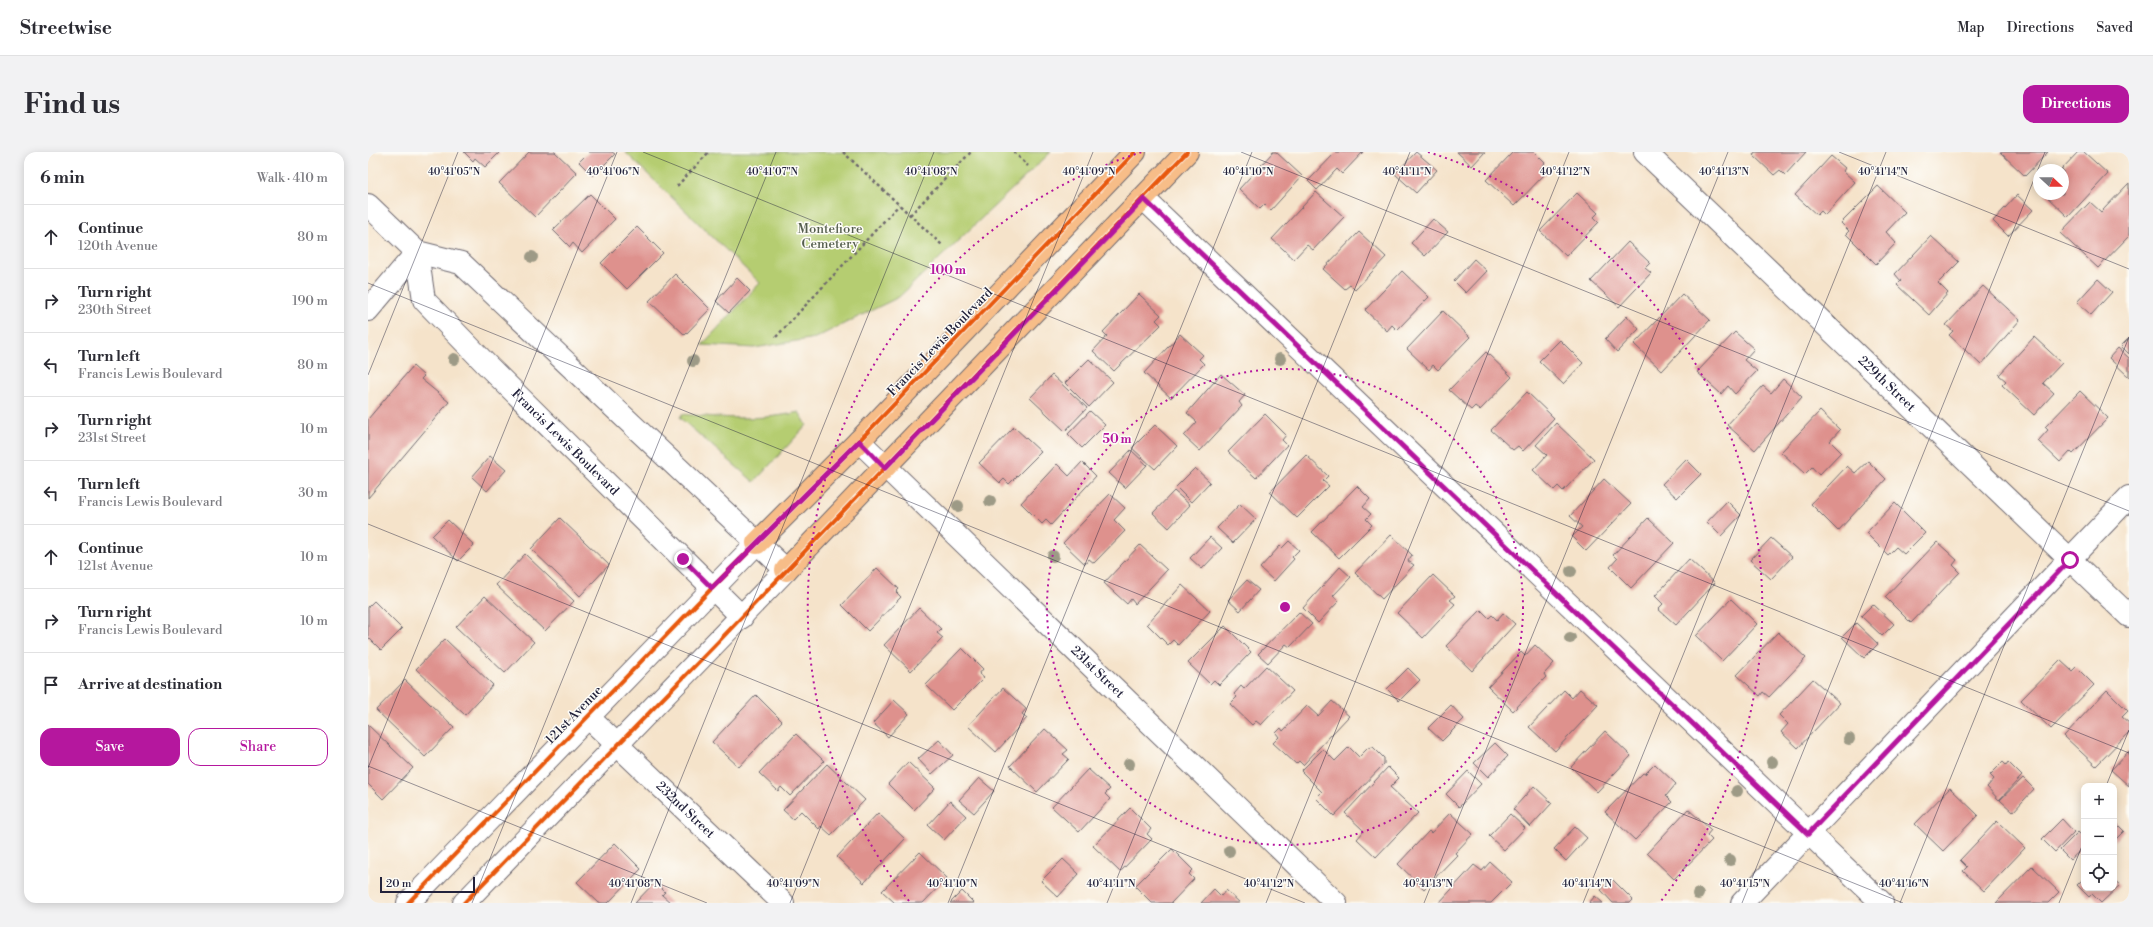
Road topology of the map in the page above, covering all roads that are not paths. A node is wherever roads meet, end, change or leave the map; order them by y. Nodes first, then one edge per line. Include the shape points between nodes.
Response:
1 (1135, 152) edge
2 (1187, 152) edge
3 (1645, 152) edge
4 (1144, 199) junction
5 (368, 205) edge
6 (417, 252) junction
7 (368, 310) edge
8 (859, 441) junction
9 (885, 468) junction
10 (2129, 497) edge
11 (756, 543) junction
12 (2070, 560) junction
13 (786, 570) junction
14 (712, 588) junction
15 (2129, 616) edge
16 (742, 617) junction
17 (587, 716) junction
18 (617, 746) junction
19 (1808, 834) junction
20 (408, 903) edge
21 (464, 903) edge
22 (783, 903) edge
23 (1336, 903) edge
24 (1742, 903) edge
25 (1882, 903) edge

1 - 8 main road, Francis Lewis Boulevard
2 - 4 main road
3 - 12 street, 229th Street
4 - 9 main road
4 - 19 street
5 - 6 street
6 - 7 street
6 - 11 street via 461,263
6 - 14 street, Francis Lewis Boulevard via 424,300
8 - 9 street, 231st Street
8 - 11 main road, Francis Lewis Boulevard
9 - 13 main road
9 - 23 street, 231st Street
10 - 12 street
11 - 13 street
11 - 14 street, 121st Avenue
12 - 15 street, 229th Street
12 - 19 street
13 - 16 street
14 - 16 street, Francis Lewis Boulevard
14 - 17 street, 121st Avenue
16 - 18 street
17 - 18 street, 232nd Street
17 - 20 street, 121st Avenue
18 - 21 street
18 - 22 street, 232nd Street
19 - 24 street
19 - 25 street

